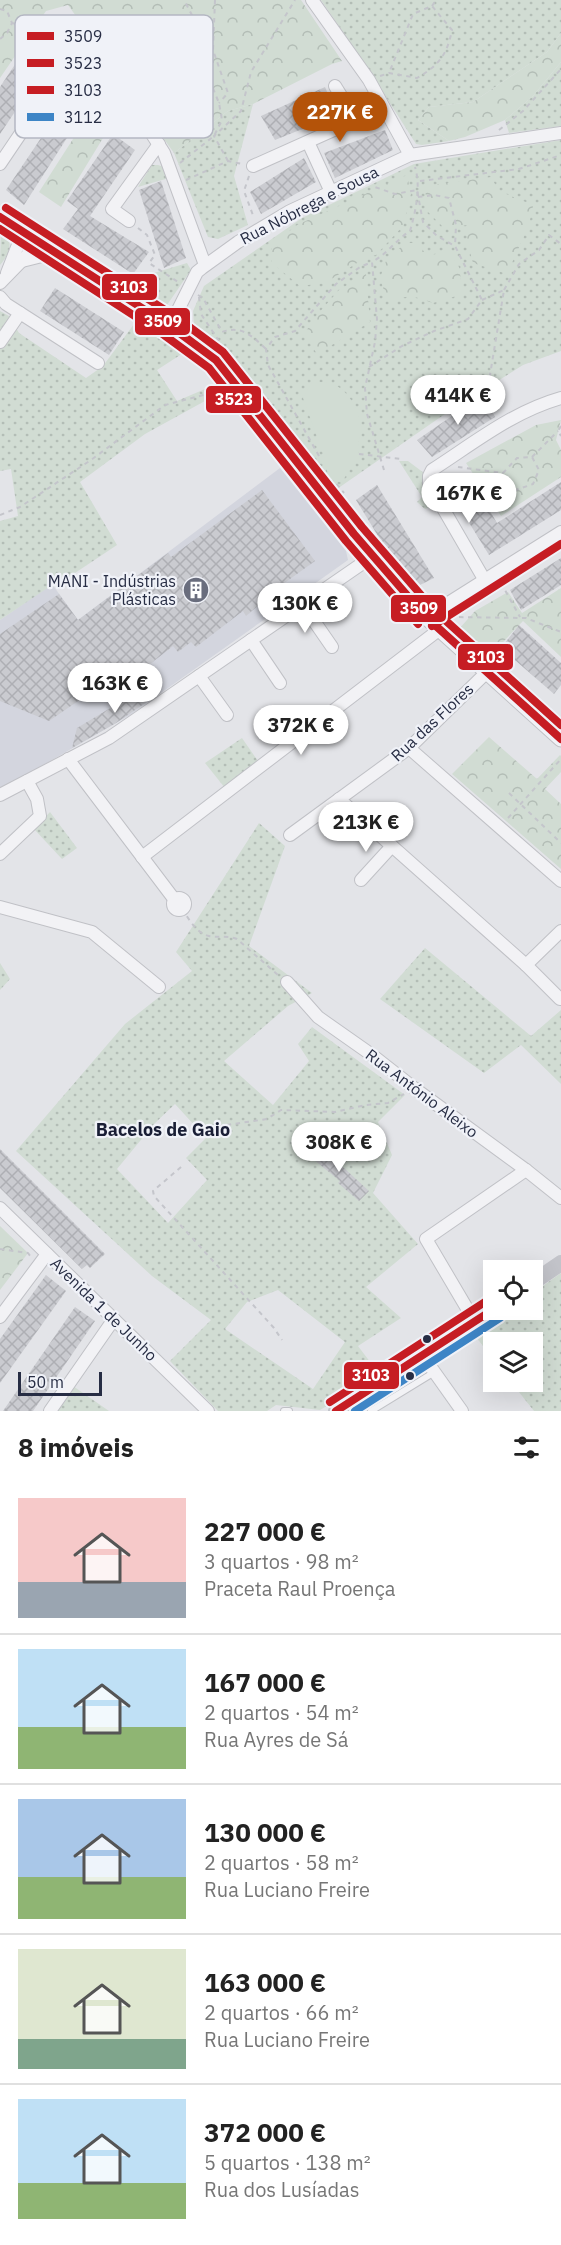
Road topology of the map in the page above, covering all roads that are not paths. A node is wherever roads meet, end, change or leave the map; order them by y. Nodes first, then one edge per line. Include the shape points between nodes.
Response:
1 (312, 0) edge
2 (335, 86) dead end
3 (561, 133) edge
4 (18, 138) edge
5 (154, 138) edge
6 (308, 142) junction
7 (159, 144) junction
8 (412, 159) junction
9 (0, 164) edge
10 (253, 166) road end
11 (331, 192) junction
12 (0, 217) edge
13 (129, 221) road end
14 (23, 232) junction
15 (39, 243) junction
16 (60, 256) junction
17 (21, 262) junction
18 (205, 266) junction
19 (2, 281) edge
20 (0, 297) edge
21 (20, 313) junction
22 (170, 326) junction
23 (0, 342) edge
24 (98, 363) dead end
25 (561, 398) edge
26 (561, 532) edge
27 (373, 556) junction
28 (484, 579) junction
29 (303, 605) junction
30 (426, 617) junction
31 (440, 629) junction
32 (251, 640) junction
33 (332, 647) dead end
34 (486, 673) junction
35 (199, 676) junction
36 (280, 683) dead end
37 (227, 715) dead end
38 (561, 739) edge
39 (409, 748) junction
40 (68, 759) junction
41 (27, 781) junction
42 (0, 795) edge
43 (339, 799) junction
44 (291, 835) dead end
45 (393, 846) junction
46 (0, 855) edge
47 (142, 857) junction
48 (361, 880) dead end
49 (561, 881) edge
50 (178, 904) road end
51 (0, 907) edge
52 (561, 932) edge
53 (526, 965) junction
54 (287, 982) road end
55 (159, 987) dead end
56 (560, 999) edge
57 (526, 1170) junction
58 (561, 1198) edge
59 (0, 1208) edge
60 (47, 1254) junction
61 (561, 1263) edge
62 (543, 1275) edge
63 (0, 1317) edge
64 (483, 1317) edge
65 (114, 1319) junction
66 (475, 1322) junction
67 (423, 1356) junction
68 (433, 1373) junction
69 (50, 1411) edge
70 (208, 1411) edge
71 (336, 1411) edge
72 (371, 1411) edge
73 (462, 1411) edge

1 - 8 street via 369,80
2 - 6 street via 356,120
3 - 8 street, Rua Nóbrega e Sousa
4 - 9 street
5 - 7 street
6 - 10 street
6 - 11 street
7 - 13 street via 112,209
7 - 18 street
8 - 11 street, Rua Nóbrega e Sousa
11 - 18 street, Rua Nóbrega e Sousa via 259,229
12 - 14 street
14 - 15 street
14 - 19 street
15 - 16 street
15 - 17 street
16 - 17 street
16 - 22 street
17 - 19 street
18 - 22 street, Rua Nóbrega e Sousa via 197,272
20 - 21 street
21 - 23 street
21 - 24 street
22 - 27 street via 216,360
25 - 28 street via 510,419 431,471 429,484
26 - 28 street
27 - 29 street
27 - 30 street
28 - 30 street
29 - 32 street
29 - 33 street
30 - 31 street
31 - 34 street
31 - 47 street
32 - 35 street
32 - 36 street
34 - 38 street
34 - 39 street, Rua das Flores
35 - 37 street
35 - 40 street via 109,738
39 - 43 street, Rua das Flores
39 - 49 street
40 - 41 street
40 - 47 street
41 - 42 street
41 - 46 street via 37,799 40,816
43 - 44 street, Rua das Flores
43 - 45 street
45 - 48 street
45 - 53 street
47 - 50 street
51 - 55 street via 92,932
52 - 53 street
53 - 56 street
54 - 57 street, Rua António Aleixo via 318,1017
57 - 58 street, Rua António Aleixo
57 - 66 street via 426,1239
59 - 60 street, Avenida 1 de Junho
60 - 63 street
60 - 65 street, Avenida 1 de Junho
61 - 62 main road
64 - 66 main road
65 - 69 street
65 - 70 street, Avenida 1 de Junho
66 - 67 main road
67 - 68 street
67 - 71 main road
68 - 72 lane
68 - 73 street

